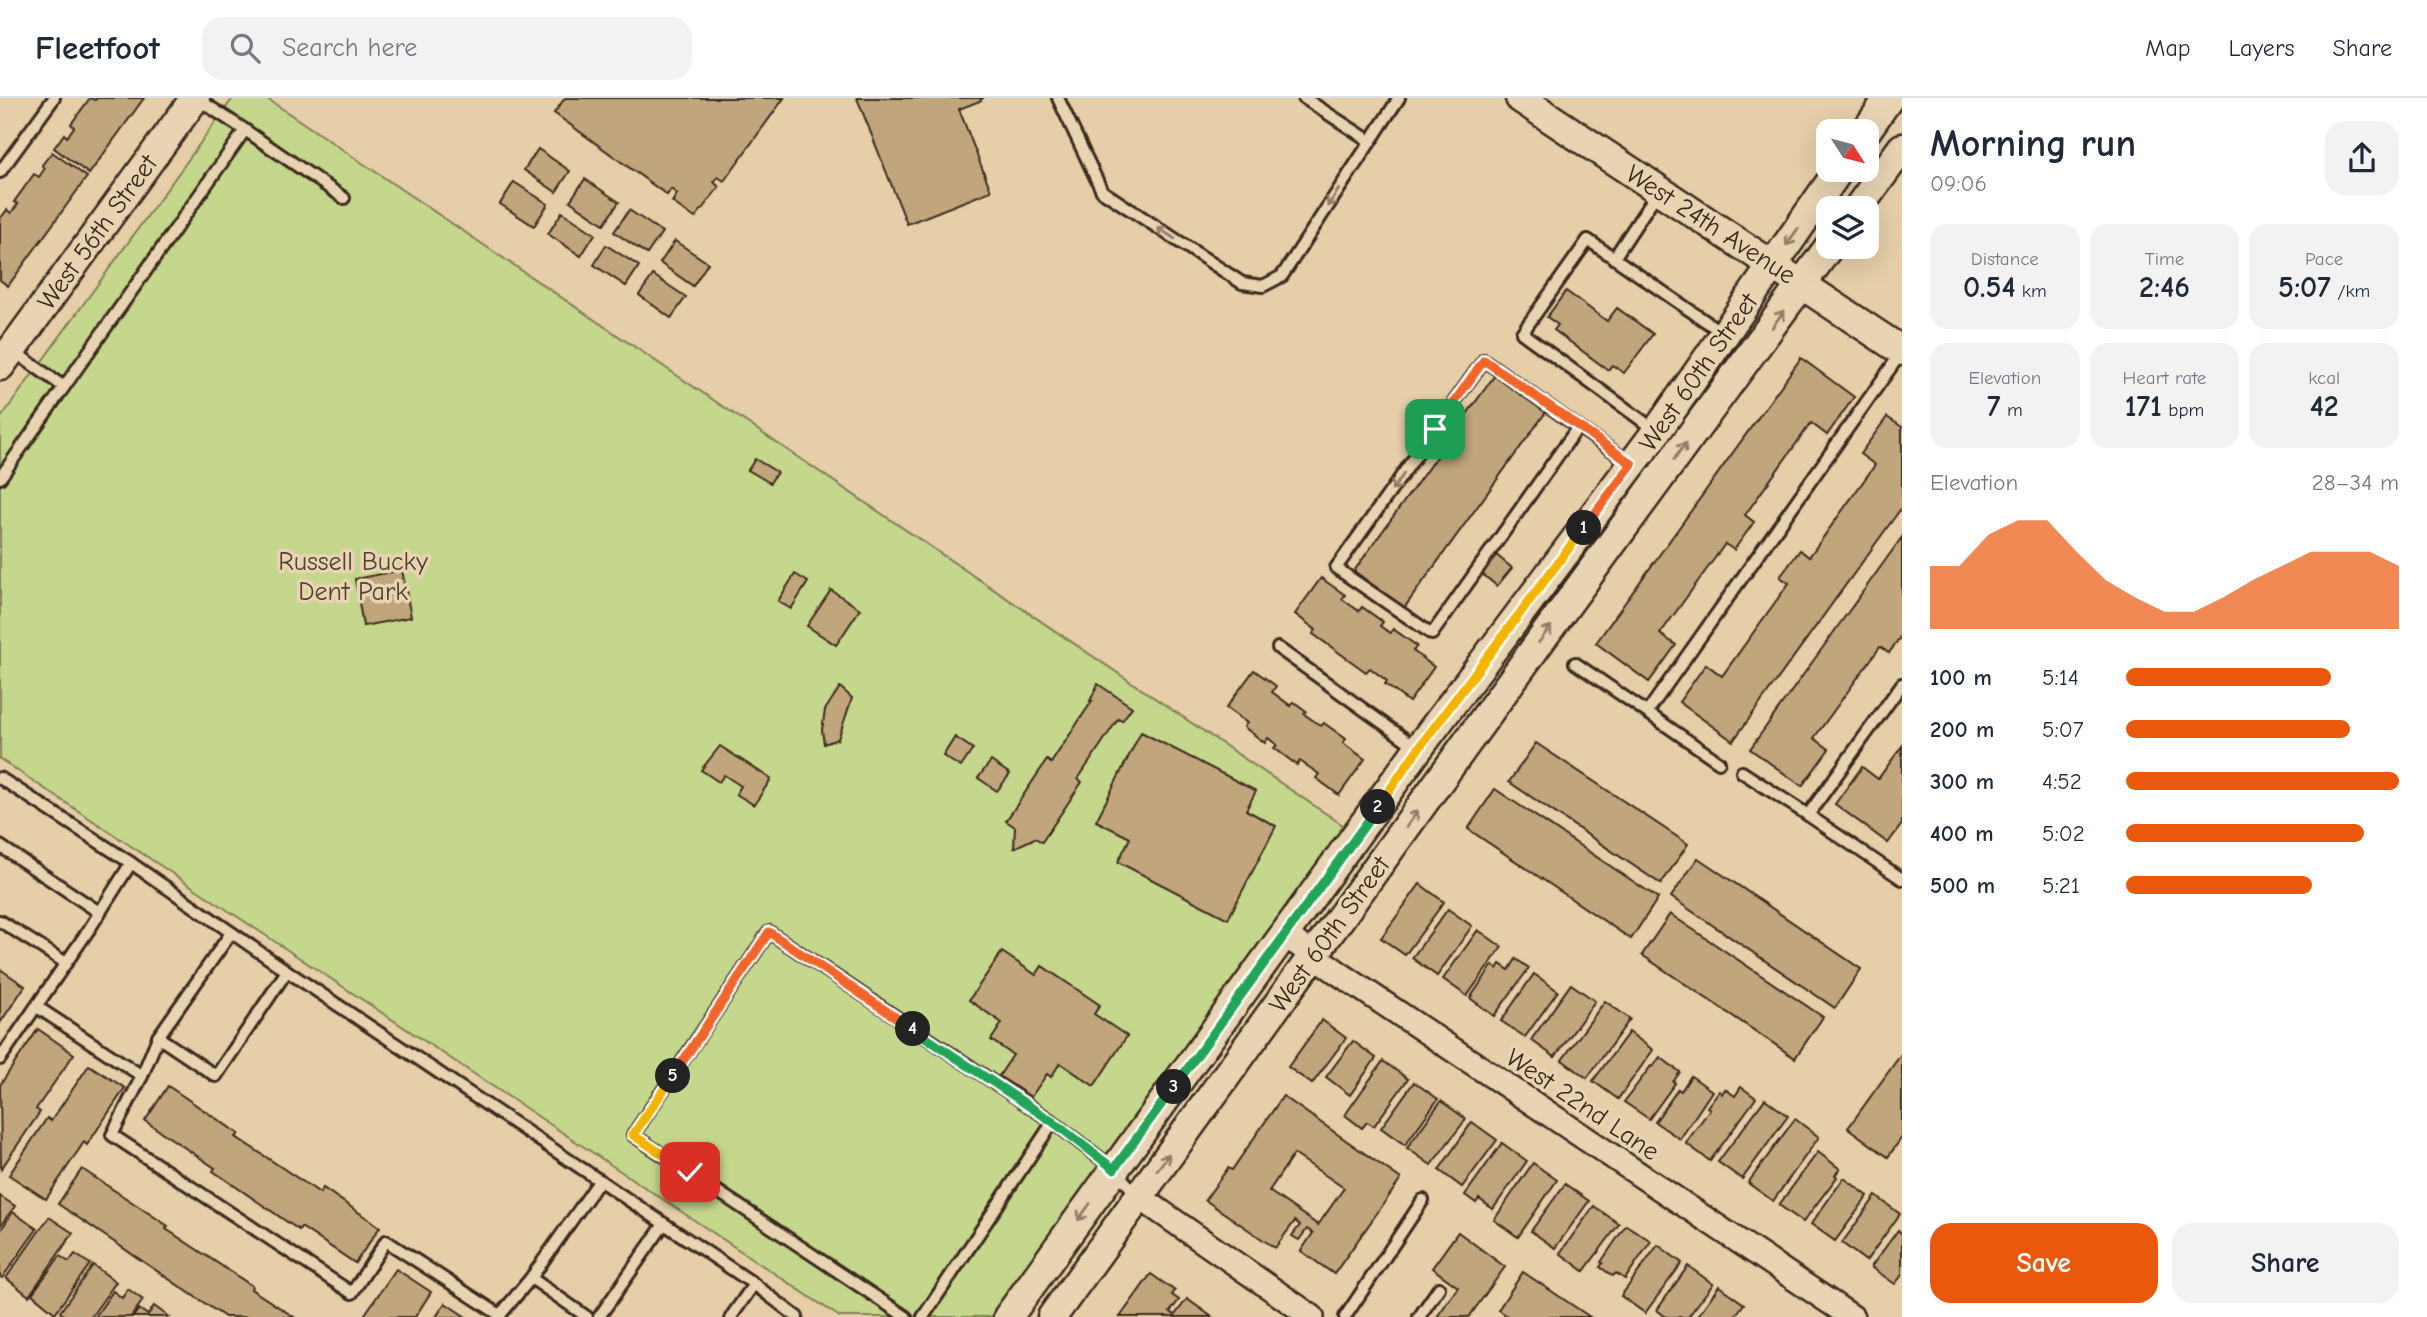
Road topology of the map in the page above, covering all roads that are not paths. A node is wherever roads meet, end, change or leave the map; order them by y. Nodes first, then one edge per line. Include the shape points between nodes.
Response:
1 (54, 98) edge
2 (195, 98) edge
3 (1058, 98) edge
4 (1304, 98) edge
5 (1399, 98) edge
6 (1520, 98) edge
7 (1889, 98) edge
8 (1874, 119) edge
9 (245, 131) junction
10 (1370, 141) junction
11 (1902, 148) edge
12 (0, 172) edge
13 (1831, 182) edge
14 (1659, 190) junction
15 (1867, 196) edge
16 (344, 198) dead end
17 (1614, 258) junction
18 (1820, 259) edge
19 (1773, 265) junction
20 (1802, 284) junction
21 (1724, 334) junction
22 (1902, 351) edge
23 (4, 353) edge
24 (64, 387) junction
25 (1578, 427) junction
26 (1657, 431) junction
27 (1632, 464) junction
28 (0, 478) edge
29 (1278, 648) dead end
30 (1575, 663) dead end
31 (1474, 674) junction
32 (1902, 684) edge
33 (1648, 712) junction
34 (1470, 737) junction
35 (1418, 749) junction
36 (1719, 762) dead end
37 (1742, 772) dead end
38 (0, 778) edge
39 (1808, 815) junction
40 (0, 846) edge
41 (131, 863) junction
42 (1902, 879) edge
43 (99, 912) junction
44 (0, 921) edge
45 (231, 933) junction
46 (1284, 935) junction
47 (1313, 956) junction
48 (66, 963) junction
49 (287, 971) junction
50 (37, 1007) junction
51 (158, 1037) junction
52 (0, 1059) edge
53 (142, 1076) junction
54 (1053, 1122) junction
55 (1114, 1169) junction
56 (600, 1180) junction
57 (1138, 1196) junction
58 (1423, 1200) dead end
59 (664, 1224) junction
60 (531, 1278) junction
61 (754, 1284) junction
62 (1439, 1288) dead end
63 (1299, 1314) edge
64 (499, 1316) edge
65 (587, 1317) edge
66 (599, 1317) edge
67 (731, 1317) edge
68 (797, 1317) edge
69 (906, 1317) edge
70 (923, 1317) edge
71 (1008, 1317) edge
72 (1052, 1317) edge
73 (1345, 1317) edge
74 (1419, 1317) edge
75 (1852, 1317) edge

1 - 12 lane
2 - 9 lane
2 - 23 street, West 56th Street
10 -> 3 lane via 1282,276 1252,286 1102,191
4 - 10 lane
5 - 10 lane
6 - 14 street, West 24th Avenue
7 - 8 street
9 - 16 lane
9 - 24 lane
11 - 15 street
13 -> 19 street, West 60th Street
14 - 17 lane
14 - 19 street, West 24th Avenue
17 - 21 lane
17 - 26 lane via 1588,240 1522,334
18 - 20 street, West 60th Street
19 - 20 street, West 24th Avenue
19 - 21 street, West 60th Street
20 - 22 street, West 24th Avenue
34 -> 20 street, West 60th Street
21 - 26 street, West 60th Street
22 - 33 lane
23 - 24 lane
24 - 28 lane
25 -> 25 lane via 1484,360 1336,568 1432,634
25 - 27 lane
26 - 27 street, West 60th Street
27 - 31 street, West 60th Street
29 - 35 lane
30 - 33 lane
31 - 34 street via 1478,716
31 - 35 street, West 60th Street
32 - 39 lane
33 - 36 lane
47 -> 34 street, West 60th Street
35 - 46 street, West 60th Street
37 - 39 lane
38 - 41 lane
39 - 42 lane
40 - 43 lane
41 - 43 lane
41 - 45 lane
43 - 48 lane
44 - 48 lane
45 - 49 lane
45 - 51 lane
46 - 47 street, West 22nd Lane
46 - 55 street, West 60th Street
57 -> 47 street, West 60th Street
47 - 75 street, West 22nd Lane
48 - 50 lane
49 - 51 lane via 216,1076
49 - 56 lane
50 - 52 lane
50 - 53 lane
51 - 53 lane
53 - 64 lane via 111,1135 352,1293 386,1241
54 - 55 lane
54 - 69 lane via 769,932 633,1135
54 - 70 lane
55 - 57 lane
55 -> 71 street, West 60th Street
56 - 59 lane
56 - 60 lane
57 - 63 street
57 - 72 street, West 60th Street
58 - 73 lane
59 - 61 lane
59 - 66 lane
60 - 64 lane
60 - 65 lane
61 - 67 lane
61 - 68 lane
62 - 74 lane

